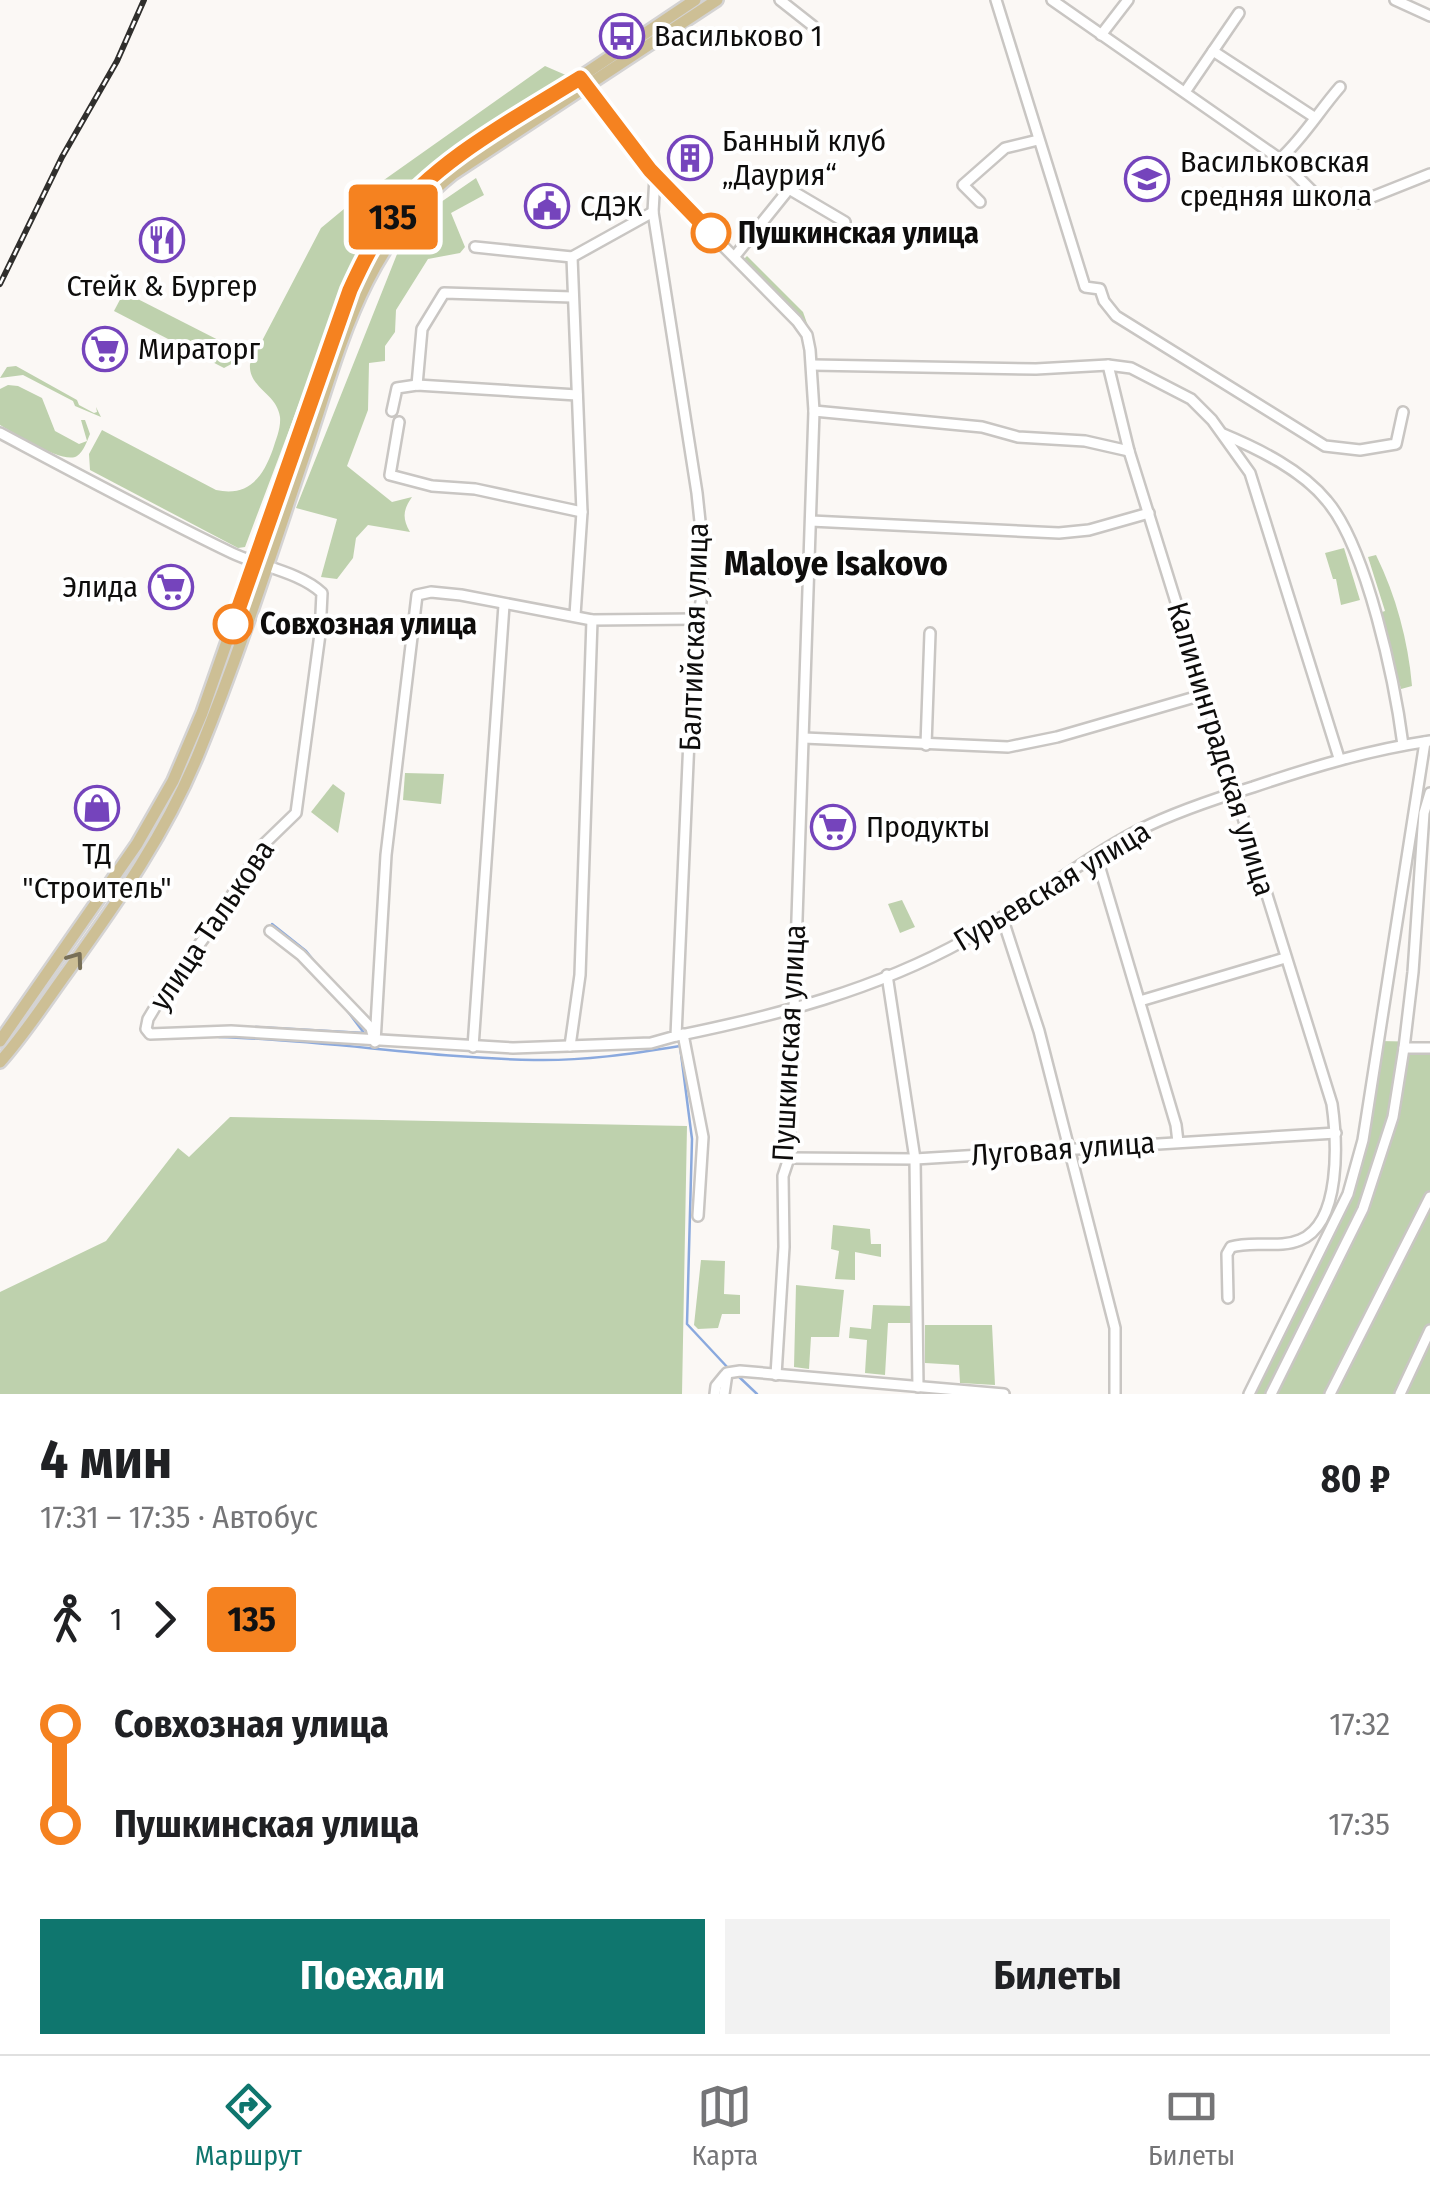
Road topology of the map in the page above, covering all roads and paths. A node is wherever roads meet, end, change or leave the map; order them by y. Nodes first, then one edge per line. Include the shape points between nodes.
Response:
1 (694, 0) edge
2 (717, 0) edge
3 (780, 0) edge
4 (996, 0) edge
5 (1052, 0) edge
6 (1128, 0) edge
7 (1394, 0) edge
8 (1238, 13) dead end
9 (1430, 16) edge
10 (813, 26) dead end
11 (1101, 35) junction
12 (1213, 51) junction
13 (584, 83) junction
14 (1340, 87) dead end
15 (1185, 92) junction
16 (1314, 117) junction
17 (1038, 140) junction
18 (1280, 159) junction
19 (1430, 174) edge
20 (656, 177) junction
21 (980, 202) dead end
22 (653, 212) junction
23 (845, 222) dead end
24 (474, 247) dead end
25 (572, 256) junction
26 (735, 256) junction
27 (572, 297) junction
28 (812, 365) junction
29 (1108, 365) junction
30 (417, 385) junction
31 (577, 395) junction
32 (392, 411) dead end
33 (814, 411) junction
34 (1403, 412) dead end
35 (399, 422) dead end
36 (0, 434) edge
37 (1222, 434) junction
38 (1129, 451) junction
39 (582, 512) junction
40 (1149, 512) junction
41 (811, 521) junction
42 (261, 565) junction
43 (504, 605) junction
44 (575, 615) junction
45 (698, 619) junction
46 (592, 620) junction
47 (930, 633) dead end
48 (1202, 695) junction
49 (804, 738) junction
50 (1427, 741) edge
51 (926, 745) junction
52 (1403, 745) junction
53 (1339, 758) junction
54 (1235, 792) junction
55 (1430, 793) edge
56 (1096, 855) junction
57 (1002, 917) junction
58 (270, 930) dead end
59 (1286, 958) junction
60 (888, 976) junction
61 (1140, 1000) junction
62 (793, 1008) junction
63 (156, 1035) joint
64 (677, 1036) junction
65 (0, 1041) edge
66 (375, 1042) junction
67 (472, 1046) junction
68 (570, 1046) junction
69 (1404, 1048) junction
70 (1430, 1048) edge
71 (0, 1062) edge
72 (1336, 1133) junction
73 (1178, 1142) junction
74 (1067, 1148) junction
75 (788, 1158) junction
76 (915, 1159) junction
77 (1430, 1197) edge
78 (698, 1216) dead end
79 (1228, 1298) dead end
80 (1430, 1330) edge
81 (732, 1372) junction
82 (776, 1375) junction
83 (862, 1382) junction
84 (918, 1387) junction
85 (963, 1392) edge
86 (715, 1394) edge
87 (724, 1394) edge
88 (861, 1394) edge
89 (1004, 1394) edge
90 (1115, 1394) edge
91 (1249, 1394) edge
92 (1271, 1394) edge
93 (1330, 1394) edge
94 (1400, 1394) edge

1 - 13 main road
2 - 13 main road
3 - 10 street
4 - 17 street
5 - 11 street
6 - 11 street
7 - 9 street
8 - 12 street
11 - 15 street
12 - 15 street
12 - 16 street
13 - 20 street, Пушкинская улица
13 - 42 main road via 434,176 380,234 350,290
14 - 16 street
15 - 18 street
16 - 18 street
17 - 21 street via 1004,148 962,185
17 - 34 street via 1084,288 1100,289 1116,316 1325,446 1396,444
18 - 19 street via 1314,193 1357,203
20 - 22 street, Балтийская улица
20 - 26 street, Пушкинская улица
22 - 25 street
22 - 45 street, Балтийская улица via 697,493
23 - 26 street via 789,189
24 - 25 street
25 - 27 street
26 - 28 street, Пушкинская улица via 807,335
27 - 30 street via 444,293 422,329
27 - 31 street
28 - 29 street
28 - 33 street, Пушкинская улица
29 - 37 street via 1131,368 1191,398
29 - 38 street, Калининградская улица
30 - 31 street
30 - 32 street via 397,388
31 - 39 street
33 - 38 street
33 - 41 street, Пушкинская улица
35 - 39 street via 390,475
36 - 42 street
37 - 52 street via 1308,482 1334,512 1354,550 1381,634
37 - 53 street via 1250,473
38 - 40 street, Калининградская улица
39 - 44 street
40 - 41 street via 1059,533
40 - 48 street, Калининградская улица
41 - 49 street, Пушкинская улица
42 - 63 street, улица Талькова via 322,593 296,813 264,844 163,994 146,1029
42 - 65 main road via 158,810
71 -> 42 main road via 163,830 200,750
43 - 44 street
43 - 66 street via 417,595 386,856
43 - 67 street
44 - 46 street
45 - 46 street
45 - 64 street, Балтийская улица
46 - 68 street via 580,975
47 - 51 street
48 - 51 street via 1008,746
48 - 54 street, Калининградская улица
49 - 51 street
49 - 62 street, Пушкинская улица
50 - 52 street, Гурьевская улица
50 - 91 street via 1363,1140 1348,1194
52 - 53 street, Гурьевская улица
53 - 54 street, Гурьевская улица
54 - 56 street, Гурьевская улица
54 - 59 street, Калининградская улица
55 - 69 street
56 - 57 street, Гурьевская улица
56 - 61 street
57 - 60 street, Гурьевская улица
57 - 74 street
58 - 66 street via 372,1028
59 - 61 street
59 - 72 street, Калининградская улица
60 - 62 street, Гурьевская улица
60 - 76 street
61 - 73 street
62 - 64 street, Гурьевская улица
62 - 75 street, Пушкинская улица
63 - 66 street, Гурьевская улица via 232,1032
64 - 68 street, Гурьевская улица
64 - 78 street, Балтийская улица via 702,1137
66 - 67 street, Гурьевская улица
67 - 68 street, Гурьевская улица
69 - 70 street
69 - 92 street via 1393,1117 1363,1209
72 - 73 street, Луговая улица
72 - 79 street, Калининградская улица via 1332,1190 1313,1231 1282,1244 1231,1246
73 - 74 street, Луговая улица
74 - 76 street, Луговая улица
74 - 90 street via 1115,1328
75 - 76 street, Луговая улица
75 - 82 street, Пушкинская улица
76 - 84 street
77 - 93 street
80 - 94 street
81 - 82 street
81 - 86 street
81 - 87 street
82 - 83 street
83 - 84 street
83 - 88 street
84 - 85 street
85 - 89 street

